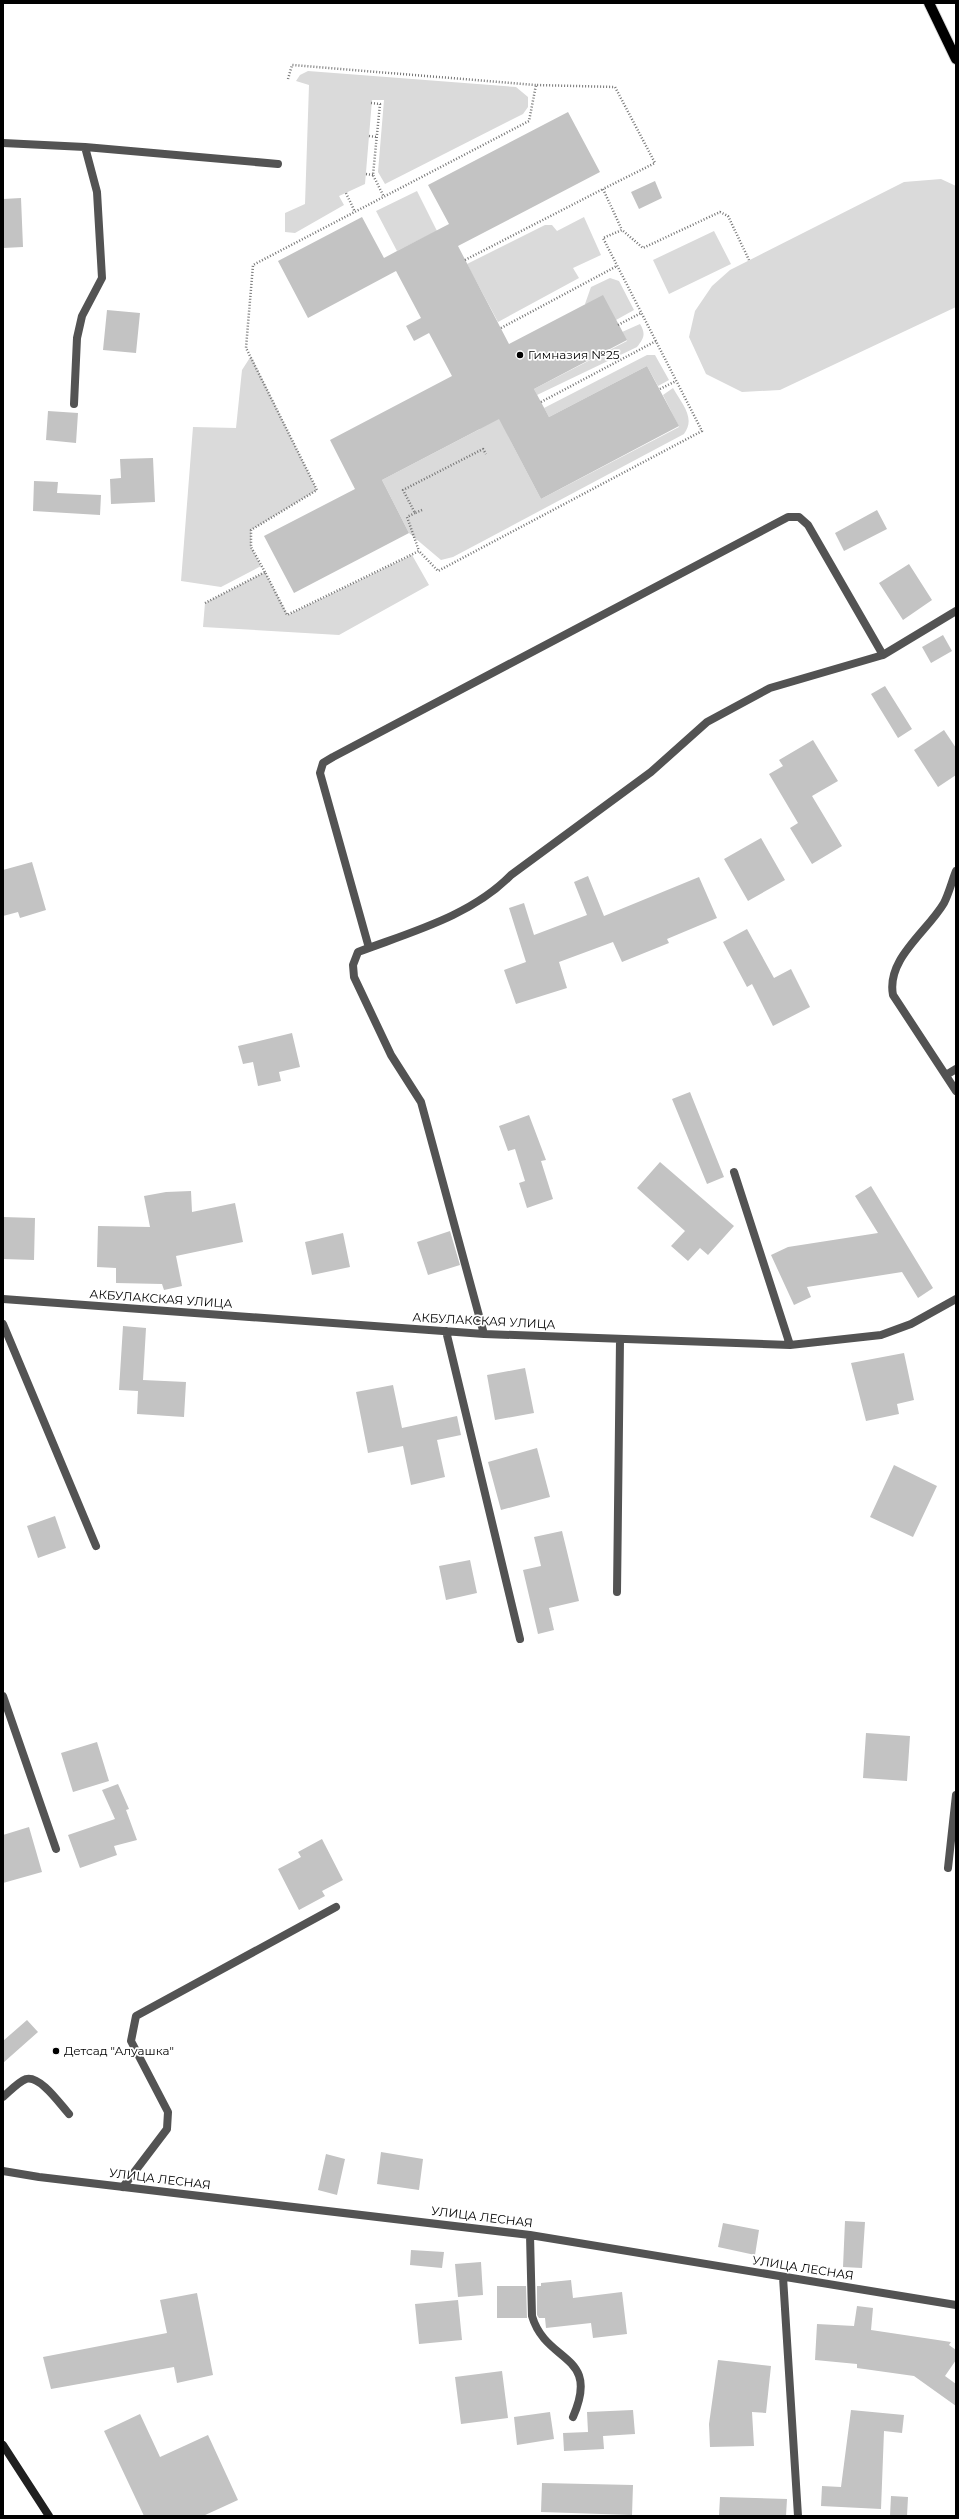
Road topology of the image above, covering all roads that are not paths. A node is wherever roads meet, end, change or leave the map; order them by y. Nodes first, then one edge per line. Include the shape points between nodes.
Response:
1 (929, 3) edge
2 (956, 59) edge
3 (3, 142) edge
4 (85, 147) junction
5 (278, 164) dead end
6 (74, 404) dead end
7 (956, 611) edge
8 (883, 655) junction
9 (956, 871) edge
10 (369, 948) junction
11 (956, 1069) edge
12 (946, 1075) junction
13 (956, 1091) edge
14 (734, 1172) dead end
15 (3, 1299) edge
16 (956, 1299) edge
17 (3, 1324) edge
18 (446, 1331) junction
19 (484, 1334) junction
20 (620, 1340) junction
21 (790, 1344) junction
22 (96, 1546) dead end
23 (617, 1592) dead end
24 (520, 1640) dead end
25 (3, 1696) edge
26 (956, 1796) edge
27 (56, 1849) dead end
28 (948, 1868) dead end
29 (336, 1907) dead end
30 (3, 2097) edge
31 (69, 2114) dead end
32 (3, 2171) edge
33 (123, 2187) junction
34 (530, 2235) junction
35 (783, 2277) junction
36 (956, 2305) edge
37 (573, 2417) dead end
38 (3, 2445) edge
39 (49, 2516) edge
40 (798, 2516) edge

1 - 2 main road
3 - 4 street
4 - 5 street
4 - 6 street via 97,192 102,278 82,316 77,338
7 - 8 street
8 - 10 street via 770,688 707,722 651,772 517,870 496,890 466,909
8 - 10 street via 808,525 798,517 788,517 333,757 323,763 320,773
9 - 12 street via 944,902 895,968 891,984 893,995
10 - 19 street via 358,952 353,965 354,977 391,1055 421,1102
11 - 12 street
12 - 13 street
14 - 21 street
15 - 18 street, АКБУЛАКСКАЯ УЛИЦА
16 - 21 street, АКБУЛАКСКАЯ УЛИЦА via 911,1324 881,1335
17 - 22 street
18 - 19 street, АКБУЛАКСКАЯ УЛИЦА
18 - 24 street
19 - 20 street, АКБУЛАКСКАЯ УЛИЦА
20 - 21 street, АКБУЛАКСКАЯ УЛИЦА
20 - 23 street
25 - 27 street
26 - 28 street
29 - 33 street via 136,2016 131,2041 168,2112 167,2129
30 - 31 street via 25,2080 32,2079 40,2082
32 - 33 street, УЛИЦА ЛЕСНАЯ
33 - 34 street, УЛИЦА ЛЕСНАЯ
34 - 35 street, УЛИЦА ЛЕСНАЯ
34 - 37 street via 534,2325 578,2371 582,2380 582,2389
35 - 36 street, УЛИЦА ЛЕСНАЯ
35 - 40 street
38 - 39 main road

